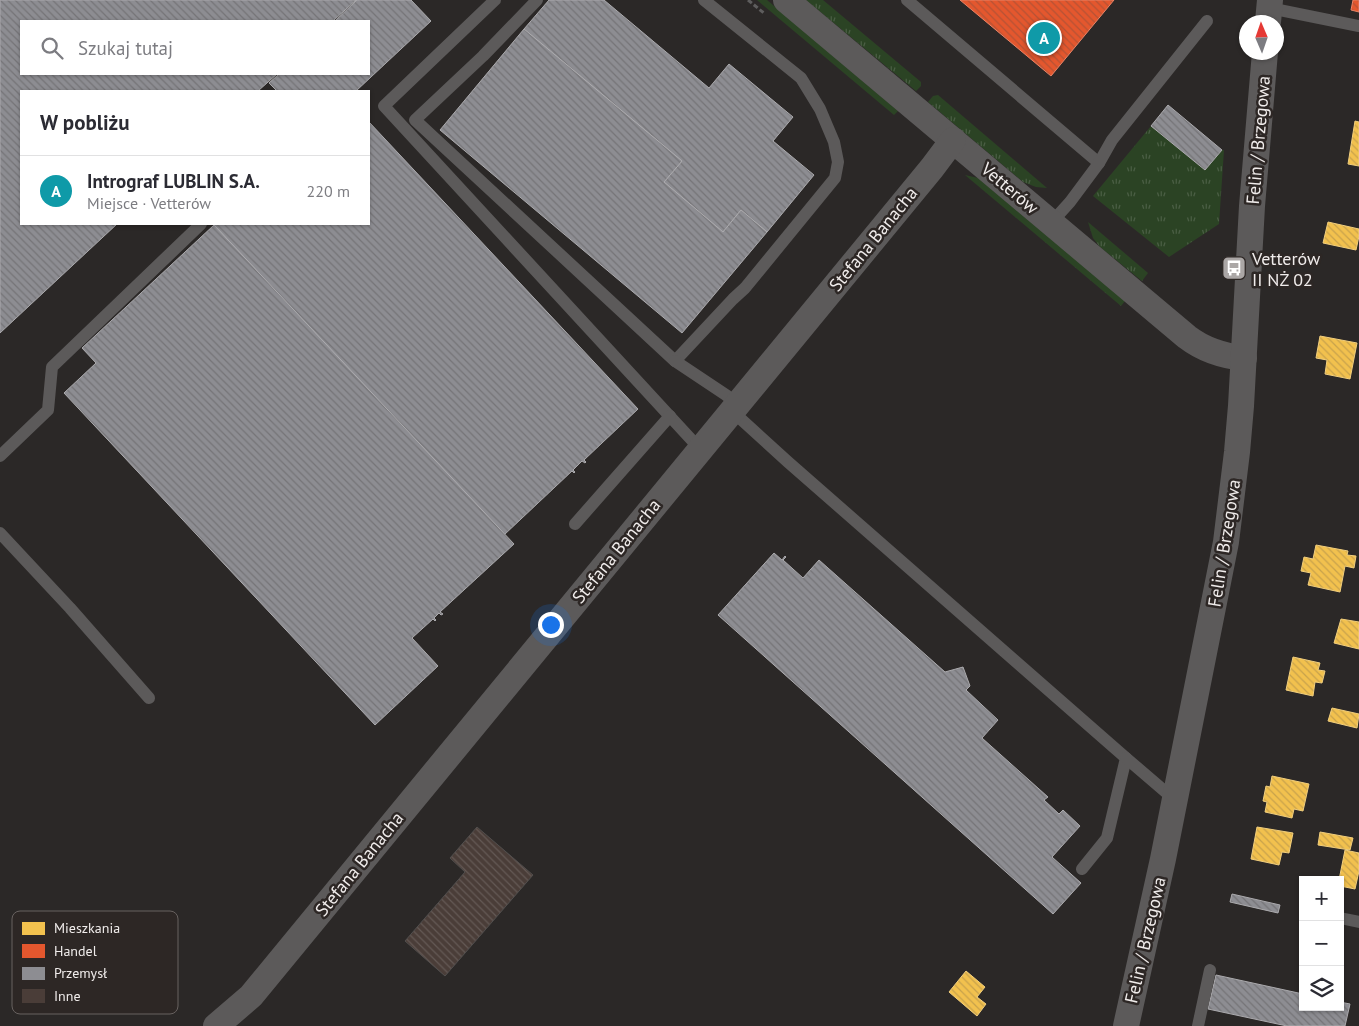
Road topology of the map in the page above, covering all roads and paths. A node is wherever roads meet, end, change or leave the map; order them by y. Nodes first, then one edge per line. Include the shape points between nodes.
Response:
1 (494, 0) edge
2 (537, 0) edge
3 (704, 0) edge
4 (786, 0) edge
5 (907, 0) edge
6 (1269, 10) edge
7 (1207, 21) dead end
8 (1359, 26) edge
9 (1264, 60) edge
10 (953, 140) junction
11 (1099, 163) junction
12 (1052, 223) junction
13 (200, 225) edge
14 (1244, 358) junction
15 (675, 362) junction
16 (734, 407) junction
17 (670, 416) junction
18 (700, 449) junction
19 (0, 456) edge
20 (575, 524) dead end
21 (0, 533) edge
22 (149, 698) dead end
23 (1126, 758) junction
24 (1175, 800) junction
25 (1082, 869) dead end
26 (1344, 919) edge
27 (1359, 922) edge
28 (1210, 970) dead end
29 (216, 1026) edge
30 (1126, 1026) edge
31 (1198, 1026) edge

1 - 17 lane via 384,106
2 - 15 lane via 415,120
3 - 15 lane via 801,78 820,109 834,142 838,162 835,178 744,288
4 - 10 street, Vetterów
5 - 11 lane
6 - 8 lane
7 - 11 lane via 1112,140
9 - 14 street, Felin / Brzegowa
10 - 12 street, Vetterów
10 - 16 street, Stefana Banacha
11 - 12 lane
12 - 14 street, Vetterów via 1195,343 1219,354
13 - 19 lane via 52,367 48,410
14 - 24 street, Felin / Brzegowa via 1238,452 1226,542
15 - 16 lane via 726,395
16 - 18 street, Stefana Banacha
16 - 23 lane via 796,468
17 - 18 lane
17 - 20 lane
18 - 29 street, Stefana Banacha via 251,996
21 - 22 lane
23 - 24 lane
23 - 25 lane via 1107,838
24 - 30 street, Felin / Brzegowa
26 - 27 lane
28 - 31 lane

